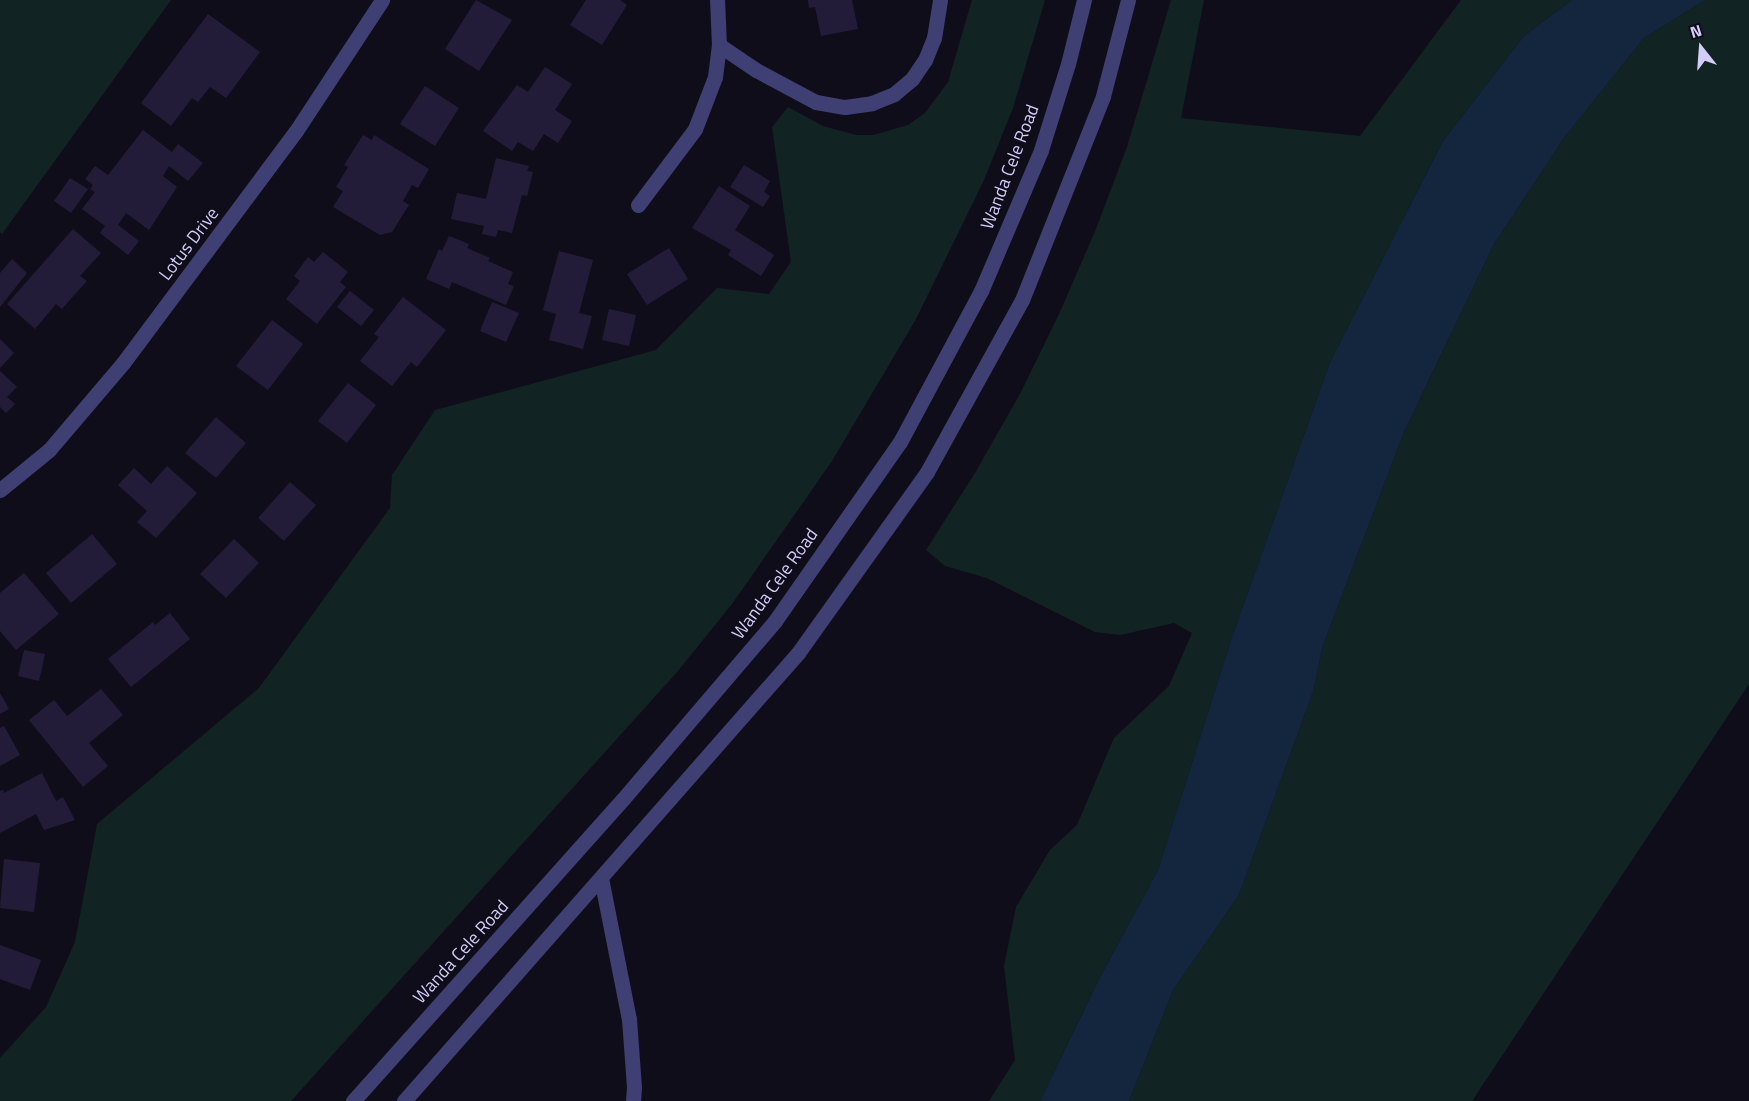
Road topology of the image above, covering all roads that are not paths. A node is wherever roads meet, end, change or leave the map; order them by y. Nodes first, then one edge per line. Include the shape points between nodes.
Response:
1 (382, 0) edge
2 (717, 0) edge
3 (940, 0) edge
4 (1084, 0) edge
5 (1128, 0) edge
6 (718, 45) junction
7 (638, 205) dead end
8 (0, 490) edge
9 (601, 878) junction
10 (353, 1101) edge
11 (404, 1101) edge
12 (633, 1101) edge

1 - 8 street, Lotus Drive via 296,131 123,363 49,450
2 - 6 street
3 - 6 street via 926,60 894,94 872,103 845,107 816,102
4 - 10 street, Wanda Cele Road via 1041,150 981,291 900,442 775,621 623,799
5 - 9 street via 1103,96 1022,300 927,472 798,653
6 - 7 street via 715,77 695,129
9 - 11 street
9 - 12 street via 629,1019

